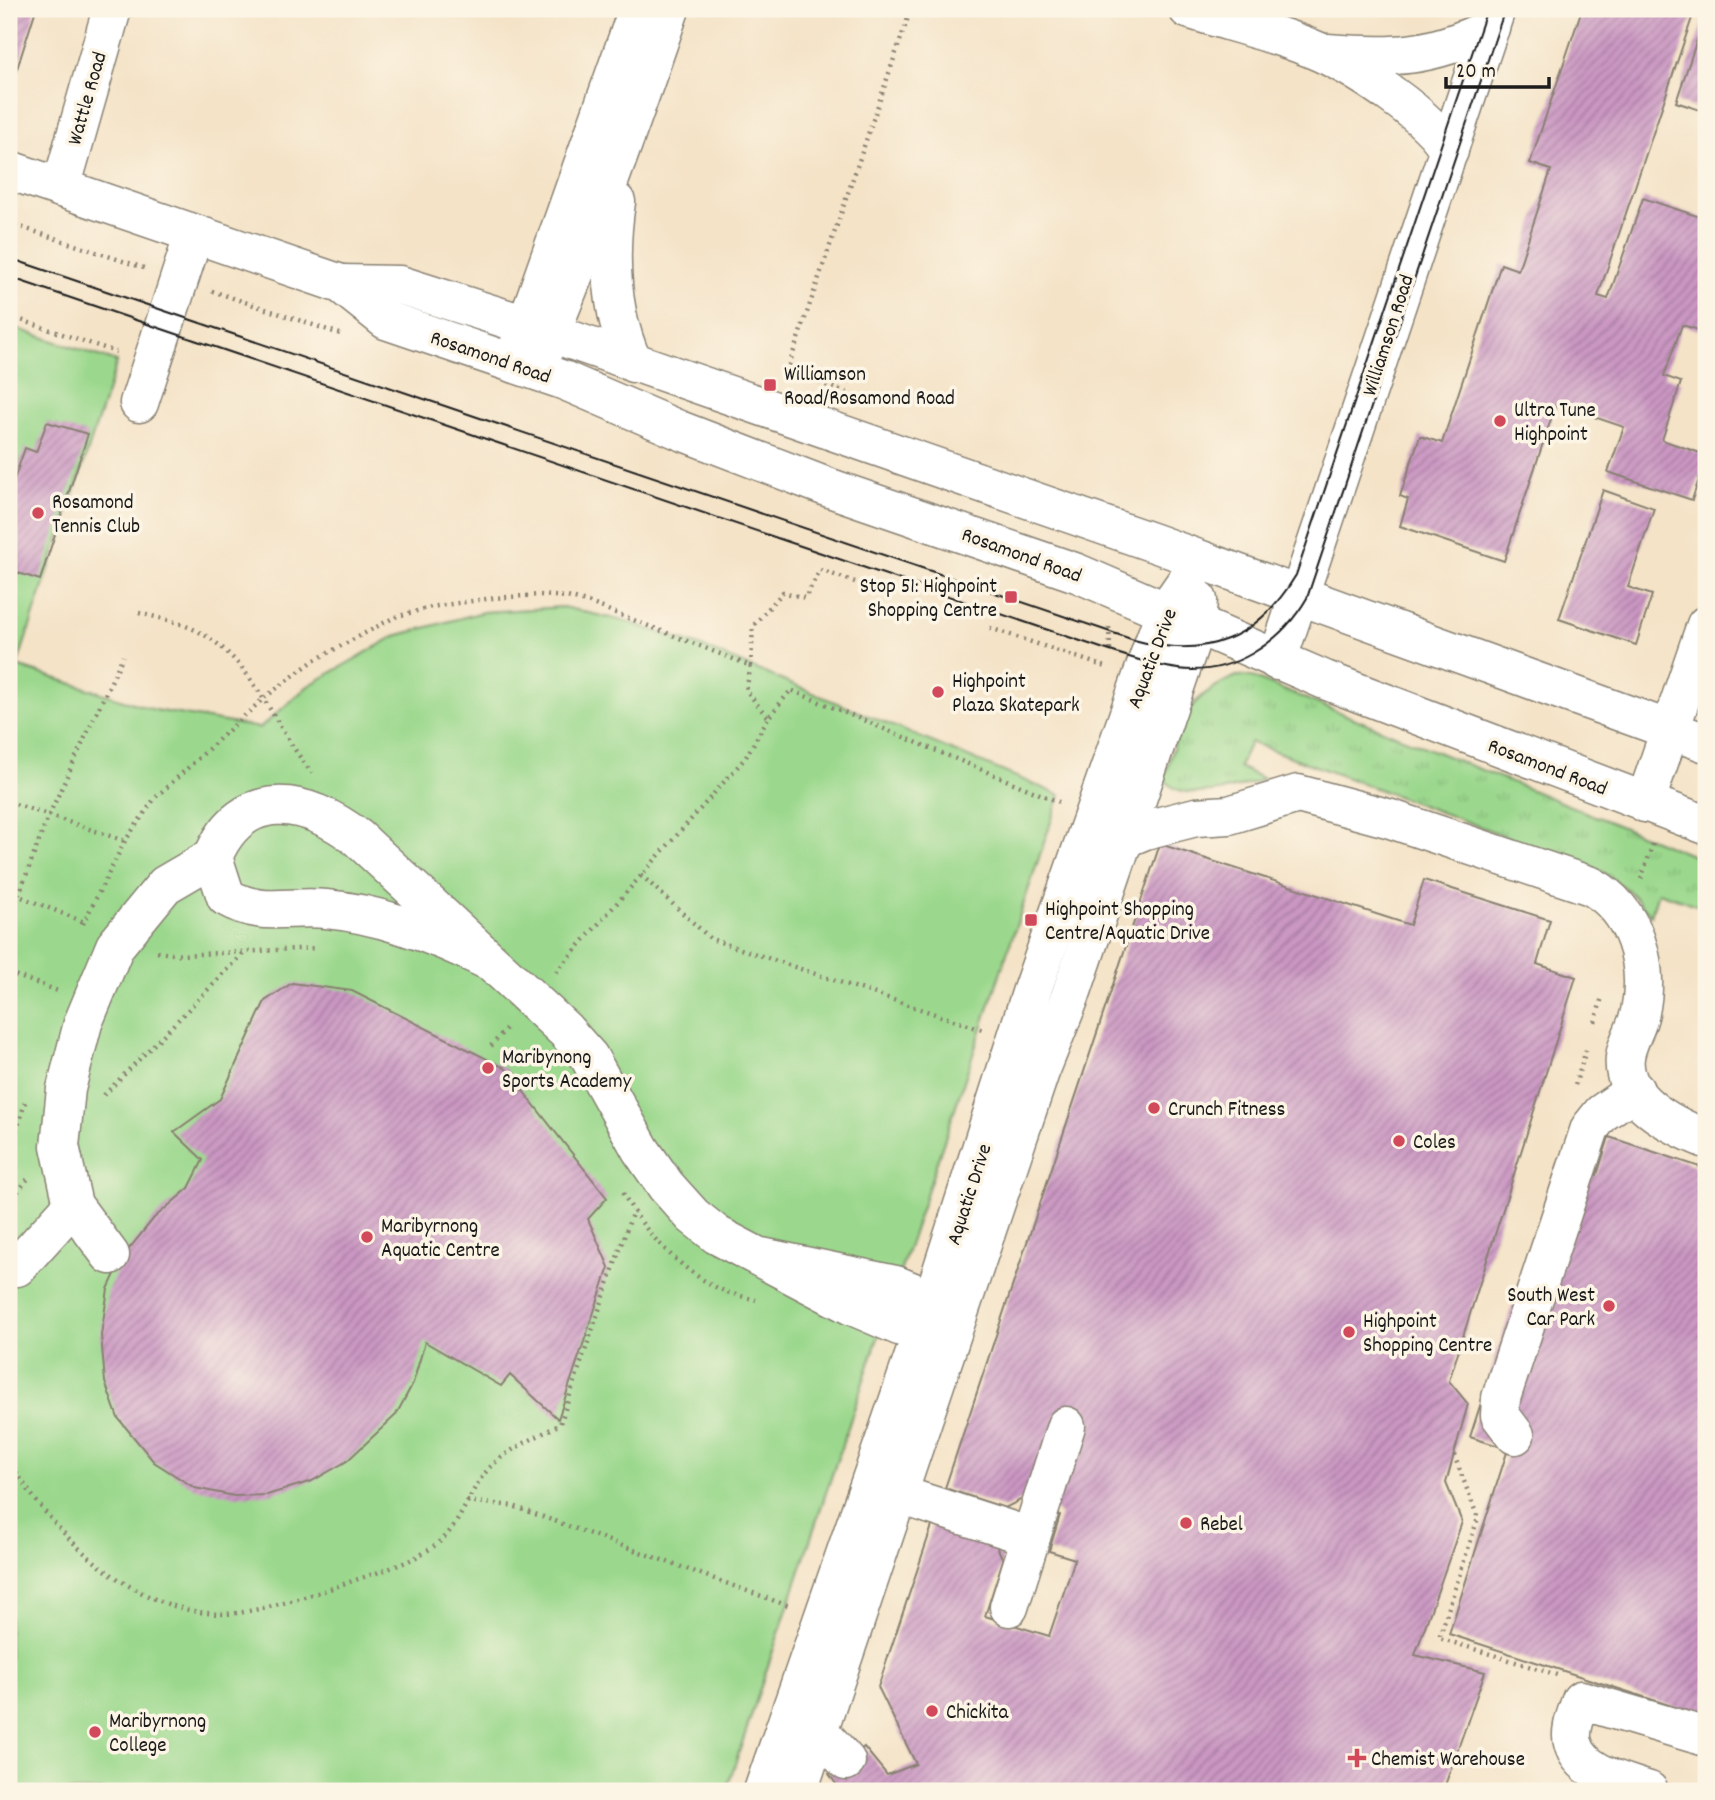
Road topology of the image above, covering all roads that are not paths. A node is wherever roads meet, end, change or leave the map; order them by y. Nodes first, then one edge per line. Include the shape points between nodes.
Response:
1 (112, 9) edge
2 (638, 9) edge
3 (670, 9) edge
4 (1188, 9) edge
5 (1493, 18) edge
6 (1322, 53) junction
7 (626, 138) junction
8 (1449, 150) junction
9 (9, 170) edge
10 (61, 188) junction
11 (194, 234) junction
12 (341, 284) junction
13 (539, 329) junction
14 (633, 363) junction
15 (523, 367) junction
16 (139, 403) dead end
17 (1201, 560) junction
18 (1300, 596) junction
19 (1180, 619) junction
20 (1706, 625) edge
21 (1277, 661) junction
22 (1670, 731) junction
23 (1706, 743) edge
24 (1146, 765) junction
25 (1645, 803) junction
26 (1206, 817) junction
27 (1706, 825) edge
28 (1118, 849) junction
29 (213, 857) junction
30 (491, 962) junction
31 (1634, 1090) junction
32 (1706, 1139) edge
33 (74, 1205) junction
34 (110, 1255) dead end
35 (17, 1267) dead end
36 (936, 1319) junction
37 (1066, 1426) dead end
38 (1515, 1435) dead end
39 (897, 1494) junction
40 (1031, 1537) junction
41 (1009, 1607) dead end
42 (818, 1730) junction
43 (1706, 1737) edge
44 (846, 1761) dead end
45 (763, 1791) edge
46 (798, 1791) edge
47 (1649, 1791) edge

1 - 10 street, Wattle Road
2 - 13 street
3 - 7 street
4 - 6 street
5 - 6 street via 1462,42 1424,54
5 - 8 street, Williamson Road
6 - 8 street via 1407,105
7 - 13 street via 565,303
7 - 14 street via 614,214 612,270 621,335
8 - 18 street, Williamson Road
9 - 10 street, Rosamond Road
10 - 11 street, Rosamond Road
11 - 12 street, Rosamond Road
11 - 16 street
12 - 13 street, Rosamond Road via 400,285
12 - 15 street, Rosamond Road via 386,320
13 - 14 street, Rosamond Road
13 - 15 street
14 - 17 street, Rosamond Road
15 - 19 street, Rosamond Road via 827,487 1077,573
17 - 18 street, Rosamond Road
17 - 19 street, Aquatic Drive
18 - 21 street, Williamson Road
18 - 22 street, Rosamond Road
19 - 21 street, Rosamond Road
19 - 24 street, Aquatic Drive
19 - 36 street, Aquatic Drive via 1031,993
20 - 22 street
21 - 25 street, Rosamond Road
22 - 23 street, Rosamond Road
22 - 25 street
24 - 26 street via 1154,789 1185,811
24 - 28 street, Aquatic Drive
25 - 27 street, Rosamond Road
26 - 28 street via 1133,834
26 - 31 street via 1239,813 1298,794 1391,819 1600,891 1626,918 1641,960 1640,1011 1625,1058
28 - 36 street, Aquatic Drive via 1070,997
29 - 30 street via 226,897 244,907 327,909 365,917 453,943
29 - 30 street via 222,835 256,808 277,805 320,815 358,838
29 - 33 street via 165,885 97,940 60,1140
30 - 36 street via 589,1058 641,1150 693,1216 717,1235 850,1305
31 - 32 street via 1666,1120
31 - 38 street via 1595,1121 1577,1169 1501,1398 1500,1415
33 - 34 street
33 - 35 street
36 - 39 street, Aquatic Drive
36 - 45 street, Aquatic Drive
37 - 40 street
39 - 40 street
39 - 42 street, Aquatic Drive
40 - 41 street
42 - 44 street
42 - 46 street, Aquatic Drive
43 - 47 street via 1581,1700 1572,1742 1578,1754 1597,1771

